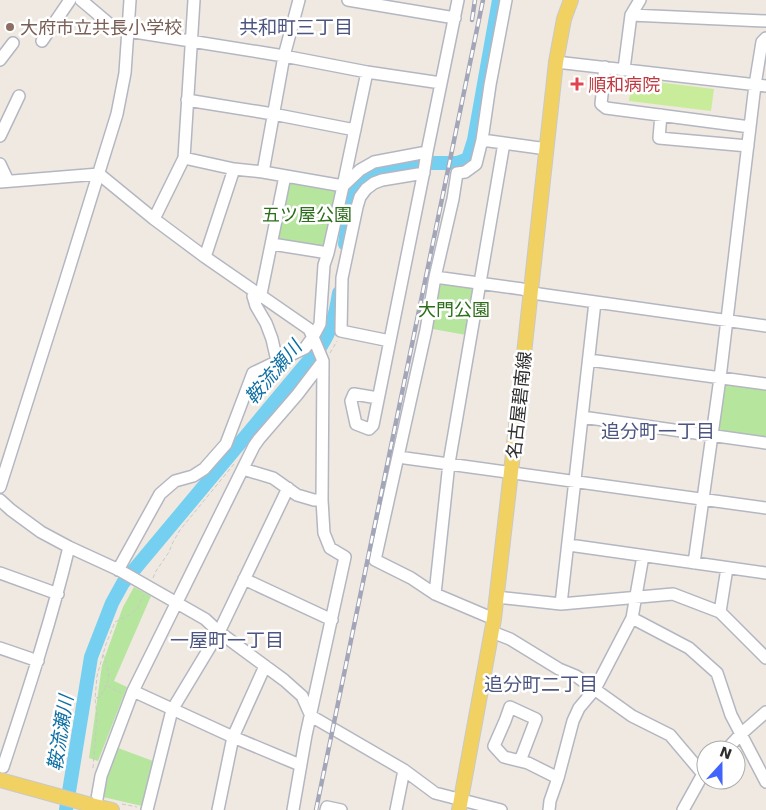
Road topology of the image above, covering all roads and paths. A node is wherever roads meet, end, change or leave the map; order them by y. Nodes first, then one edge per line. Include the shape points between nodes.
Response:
1 (70, 0) edge
2 (80, 0) edge
3 (130, 0) edge
4 (194, 0) edge
5 (299, 0) edge
6 (348, 0) edge
7 (458, 0) edge
8 (506, 0) edge
9 (571, 0) edge
10 (640, 0) edge
11 (631, 15) junction
12 (455, 18) junction
13 (766, 21) edge
14 (128, 32) junction
15 (766, 38) edge
16 (42, 41) dead end
17 (191, 42) junction
18 (13, 43) dead end
19 (284, 56) junction
20 (0, 60) edge
21 (556, 62) junction
22 (605, 67) junction
23 (624, 69) junction
24 (367, 72) junction
25 (441, 84) junction
26 (761, 86) edge
27 (19, 96) dead end
28 (187, 100) junction
29 (273, 114) junction
30 (661, 115) junction
31 (750, 126) junction
32 (355, 130) junction
33 (0, 136) edge
34 (482, 140) junction
35 (504, 143) junction
36 (748, 146) junction
37 (547, 149) junction
38 (427, 152) junction
39 (184, 158) junction
40 (0, 164) edge
41 (234, 170) junction
42 (263, 172) junction
43 (424, 172) junction
44 (99, 174) junction
45 (285, 176) junction
46 (4, 181) edge
47 (343, 186) junction
48 (154, 219) junction
49 (272, 244) junction
50 (328, 253) junction
51 (206, 257) junction
52 (435, 278) junction
53 (480, 284) junction
54 (531, 292) junction
55 (258, 293) junction
56 (595, 302) junction
57 (727, 320) junction
58 (766, 326) edge
59 (341, 331) junction
60 (314, 337) junction
61 (390, 341) junction
62 (323, 360) junction
63 (589, 360) junction
64 (277, 361) junction
65 (720, 378) junction
66 (766, 384) edge
67 (378, 398) dead end
68 (582, 417) junction
69 (712, 436) junction
70 (766, 443) edge
71 (398, 457) junction
72 (449, 464) junction
73 (239, 466) junction
74 (511, 472) junction
75 (575, 480) junction
76 (0, 487) edge
77 (288, 488) junction
78 (703, 498) junction
79 (0, 500) edge
80 (322, 500) junction
81 (766, 508) edge
82 (569, 545) junction
83 (69, 547) junction
84 (643, 556) junction
85 (694, 563) junction
86 (727, 568) junction
87 (118, 570) junction
88 (0, 573) edge
89 (766, 573) edge
90 (244, 579) junction
91 (147, 586) junction
92 (58, 594) junction
93 (434, 594) junction
94 (496, 597) junction
95 (637, 597) junction
96 (177, 603) junction
97 (561, 604) junction
98 (720, 612) junction
99 (632, 618) junction
100 (332, 620) junction
101 (493, 625) junction
102 (219, 632) junction
103 (0, 648) edge
104 (103, 653) junction
105 (766, 658) edge
106 (38, 661) junction
107 (265, 666) junction
108 (106, 686) junction
109 (595, 689) junction
110 (132, 695) junction
111 (95, 699) junction
112 (172, 710) junction
113 (766, 712) edge
114 (311, 716) junction
115 (742, 733) junction
116 (233, 737) junction
117 (735, 740) edge
118 (520, 761) junction
119 (696, 763) edge
120 (300, 765) junction
121 (93, 770) dead end
122 (404, 770) junction
123 (1, 774) edge
124 (558, 778) junction
125 (766, 782) edge
126 (696, 788) edge
127 (460, 805) edge
128 (94, 807) edge
129 (117, 807) edge
130 (150, 809) edge
131 (218, 810) edge
132 (292, 810) edge
133 (326, 810) edge
134 (341, 810) edge
135 (396, 810) edge
136 (501, 810) edge
137 (549, 810) edge
138 (683, 810) edge

1 - 16 street
2 - 14 street via 113,28
3 - 14 street
4 - 17 street
5 - 19 street
6 - 12 street
7 - 12 street
8 - 34 street
9 - 21 main road, 名古屋碧南線
10 - 11 street
11 - 13 street
11 - 23 street
12 - 25 street
14 - 17 street
14 - 44 street via 117,114
15 - 26 street via 762,42
17 - 19 street
17 - 28 street
18 - 20 street
19 - 24 street
19 - 29 street
21 - 22 street
21 - 37 main road, 名古屋碧南線
22 - 23 street
22 - 30 street via 601,104 606,108
23 - 26 street
24 - 25 street
24 - 32 street
25 - 38 street
26 - 31 street
27 - 33 street
28 - 29 street
28 - 39 street
29 - 32 street
29 - 42 street
30 - 31 street
30 - 36 street via 659,138
31 - 36 street
32 - 47 street
34 - 35 street
34 - 52 street via 476,164 465,172 457,173
35 - 37 street
35 - 53 street
36 - 57 street
37 - 54 main road, 名古屋碧南線
38 - 43 street
38 - 47 street via 374,162
39 - 41 street
39 - 48 street
40 - 46 street
41 - 42 street
41 - 51 street
42 - 45 street
43 - 59 street via 382,180 360,196 342,278
43 - 61 street
44 - 46 street
44 - 48 street
44 - 76 street
45 - 47 street
45 - 49 street
47 - 50 street
48 - 51 street
49 - 50 street
49 - 55 street
50 - 60 street via 324,265 320,324
51 - 55 street
52 - 53 street
52 - 71 street
53 - 54 street
53 - 72 street
54 - 56 street
54 - 74 main road, 名古屋碧南線
55 - 60 street via 308,329
55 - 64 street via 253,296 269,331
56 - 57 street
56 - 63 street
57 - 58 street
57 - 65 street
59 - 61 street
59 - 62 path
60 - 62 street
60 - 64 street via 305,348
61 - 67 street
62 - 73 street
62 - 80 street
63 - 65 street
63 - 68 street
64 - 87 street via 253,373 226,444 204,469 175,480 160,494
65 - 66 street
65 - 69 street
68 - 69 street
68 - 75 street
69 - 70 street
69 - 78 street
71 - 72 street
71 - 93 street via 375,560
72 - 74 street
72 - 93 street
73 - 77 street via 273,478
73 - 91 path via 180,530
73 - 96 street
74 - 75 street
74 - 94 main road, 名古屋碧南線
75 - 78 street
75 - 82 street
77 - 80 street via 297,495
77 - 90 street
78 - 81 street
78 - 85 street
79 - 83 street via 42,532
80 - 100 street via 324,533 330,548 345,557
82 - 84 street
82 - 97 street
83 - 87 street
83 - 92 street
84 - 85 street
84 - 95 street
85 - 86 street
86 - 89 street
86 - 98 street
87 - 91 street
88 - 92 street
90 - 100 street
90 - 102 street
91 - 96 street
91 - 104 path via 137,609 116,622
92 - 106 street
93 - 101 street
94 - 97 street
94 - 101 main road, 名古屋碧南線
95 - 97 street
95 - 98 street via 673,594
95 - 99 street
96 - 102 street via 205,619
96 - 110 street
98 - 105 street
99 - 109 street
99 - 115 street via 689,648 717,673 731,715
100 - 114 street
101 - 109 street via 510,639
101 - 127 main road, 名古屋碧南線
102 - 107 street
102 - 112 street
103 - 106 street
104 - 108 path via 109,674
104 - 111 path
106 - 123 street
107 - 114 street via 302,696
107 - 116 street
108 - 110 path
108 - 111 path via 100,697
109 - 119 street via 632,716 670,736
109 - 124 street via 573,721
110 - 112 street
110 - 128 street via 101,776
111 - 121 path
112 - 116 street
112 - 130 street
113 - 115 street
114 - 120 street
114 - 122 street
115 - 117 street
115 - 125 street
116 - 120 street
116 - 131 street
118 - 118 street via 504,757 494,746 510,707 536,719
118 - 124 street
120 - 132 street
122 - 127 street via 436,793
122 - 135 street
123 - 128 main road, bridge
124 - 137 street
126 - 138 street
127 - 136 street
128 - 129 main road
129 - 130 path
133 - 134 street via 327,807

